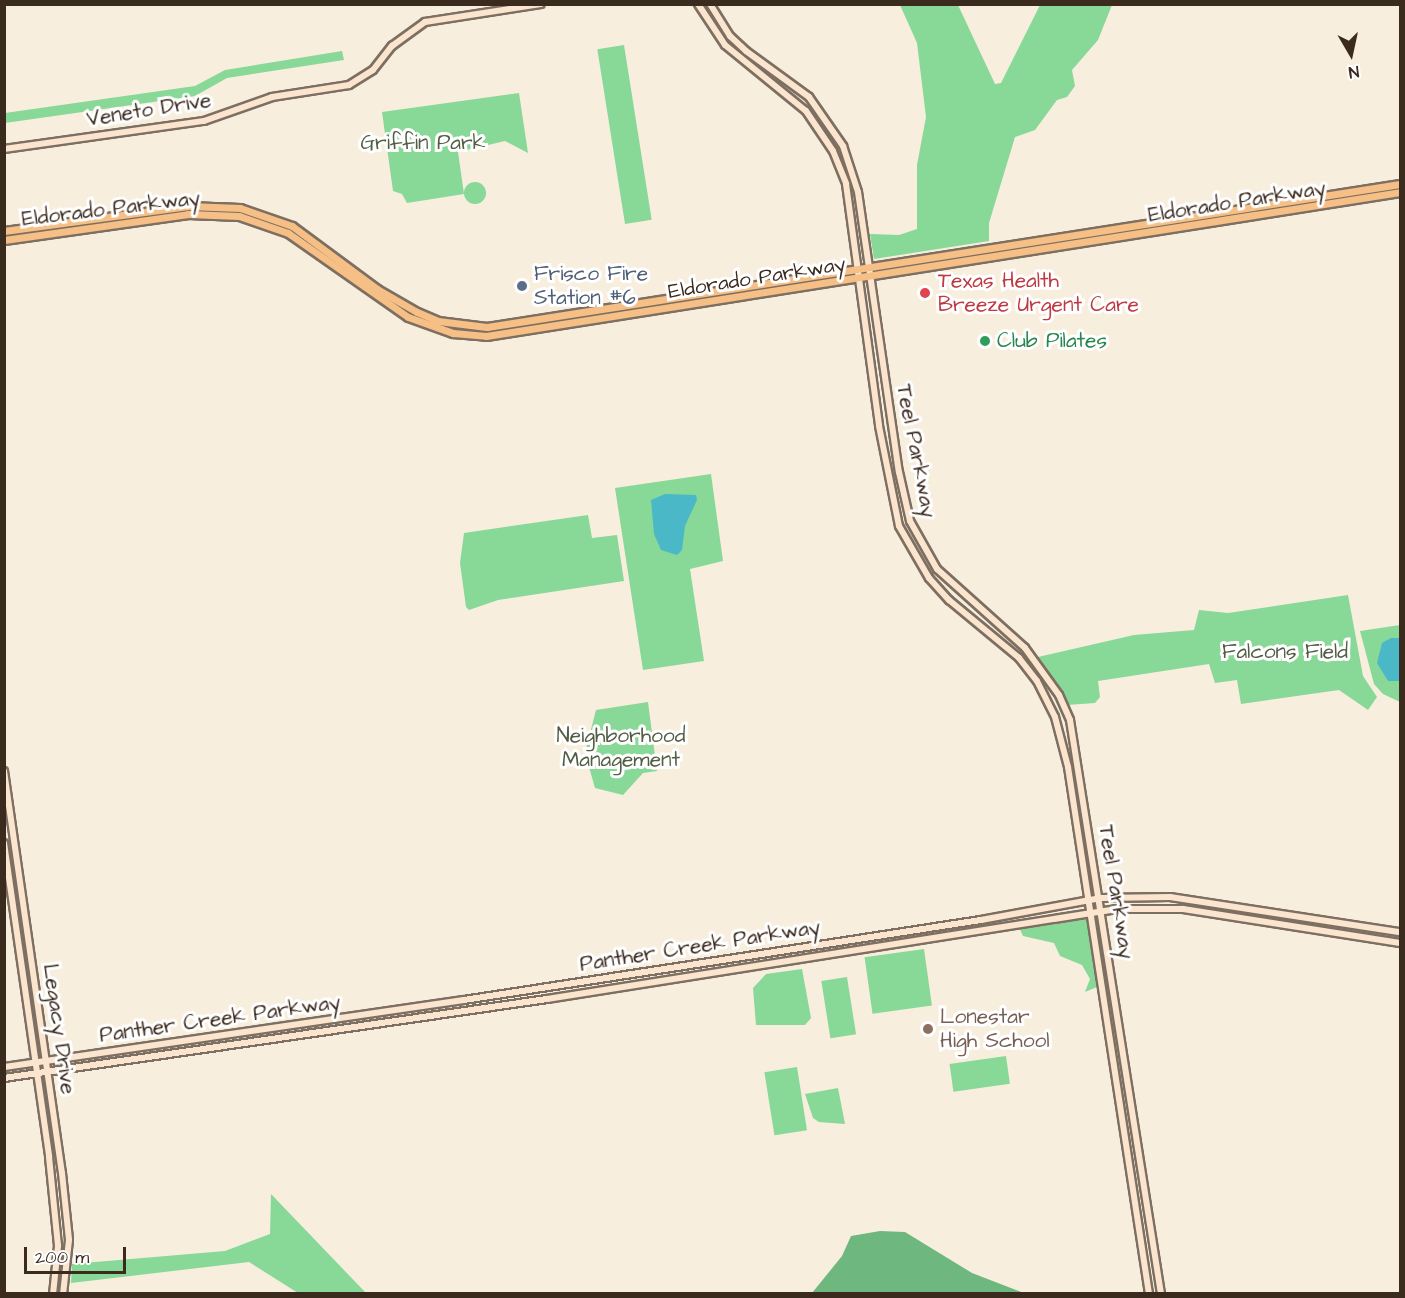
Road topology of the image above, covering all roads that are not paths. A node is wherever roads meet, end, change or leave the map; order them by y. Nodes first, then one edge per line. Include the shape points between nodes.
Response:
1 (540, 4) edge
2 (698, 4) edge
3 (710, 4) edge
4 (778, 73) junction
5 (773, 82) junction
6 (837, 134) junction
7 (827, 139) junction
8 (4, 149) edge
9 (1401, 184) edge
10 (858, 192) junction
11 (1401, 192) edge
12 (847, 193) junction
13 (4, 231) edge
14 (4, 240) edge
15 (960, 253) junction
16 (962, 262) junction
17 (869, 267) junction
18 (859, 269) junction
19 (870, 277) junction
20 (860, 279) junction
21 (523, 324) junction
22 (524, 332) junction
23 (882, 358) junction
24 (871, 359) junction
25 (4, 771) edge
26 (8, 815) edge
27 (4, 843) edge
28 (22, 896) junction
29 (1101, 897) junction
30 (12, 898) junction
31 (1088, 899) junction
32 (1103, 910) junction
33 (1090, 912) junction
34 (1012, 914) junction
35 (1014, 925) junction
36 (924, 929) junction
37 (1401, 932) edge
38 (926, 940) junction
39 (1401, 943) edge
40 (652, 970) junction
41 (35, 978) junction
42 (23, 980) junction
43 (654, 981) junction
44 (568, 983) junction
45 (1115, 987) junction
46 (1103, 988) junction
47 (570, 995) junction
48 (322, 1021) junction
49 (324, 1033) junction
50 (147, 1046) junction
51 (149, 1057) junction
52 (48, 1060) junction
53 (35, 1062) junction
54 (1126, 1064) junction
55 (1115, 1066) junction
56 (4, 1067) edge
57 (49, 1071) junction
58 (36, 1073) junction
59 (4, 1078) edge
60 (1150, 1222) junction
61 (1139, 1224) junction
62 (53, 1293) edge
63 (63, 1293) edge
64 (1149, 1293) edge
65 (1161, 1293) edge

1 - 8 main road, Veneto Drive via 425,22 397,42 365,76 349,85 262,100 204,121
2 - 5 main road, Teel Parkway via 725,45
3 - 4 main road, Teel Parkway via 730,36
4 - 5 main road
4 - 6 main road, Teel Parkway via 809,97
5 - 7 main road, Teel Parkway via 807,111
6 - 7 main road
6 - 10 main road, Teel Parkway
7 - 12 main road, Teel Parkway
9 - 15 main road, Eldorado Parkway
10 - 12 main road
10 - 17 main road, Teel Parkway
11 - 16 main road, Eldorado Parkway
12 - 18 main road, Teel Parkway
13 - 21 main road, Eldorado Parkway via 188,206 240,208 292,226 393,299 438,321 476,327
14 - 22 main road, Eldorado Parkway via 188,214 239,216 288,233 389,306 433,328 476,336
15 - 16 main road
15 - 17 main road, Eldorado Parkway
16 - 19 main road, Eldorado Parkway
17 - 18 main road, Eldorado Parkway
17 - 19 main road, Teel Parkway
18 - 20 main road, Teel Parkway
18 - 21 main road, Eldorado Parkway
19 - 20 main road, Eldorado Parkway
19 - 23 main road, Teel Parkway
20 - 22 main road, Eldorado Parkway
20 - 24 main road, Teel Parkway
21 - 22 main road
23 - 24 main road
23 - 29 main road, Teel Parkway via 899,472 915,533 937,569 954,587 1025,648 1059,695 1070,720
24 - 31 main road, Teel Parkway via 899,526 919,562 946,596 1019,658 1037,681 1055,717 1066,756
25 - 26 main road, Legacy Drive
26 - 28 main road, Legacy Drive
27 - 30 main road, Legacy Drive
28 - 30 main road
28 - 41 main road, Legacy Drive
29 - 31 main road, Panther Creek Parkway
29 - 32 main road, Teel Parkway
29 - 37 main road, Panther Creek Parkway via 1135,894 1178,898
30 - 42 main road, Legacy Drive
31 - 33 main road, Teel Parkway
31 - 34 main road, Panther Creek Parkway
32 - 33 main road, Panther Creek Parkway
32 - 39 main road, Panther Creek Parkway via 1175,908
32 - 45 main road, Teel Parkway
33 - 35 main road, Panther Creek Parkway
33 - 46 main road, Teel Parkway
34 - 35 main road
34 - 36 main road, Panther Creek Parkway
35 - 38 main road, Panther Creek Parkway
36 - 38 main road
36 - 40 main road, Panther Creek Parkway
38 - 43 main road, Panther Creek Parkway
40 - 43 main road
40 - 44 main road, Panther Creek Parkway
41 - 42 main road
41 - 52 main road, Legacy Drive
42 - 53 main road, Legacy Drive
43 - 47 main road, Panther Creek Parkway
44 - 47 main road
44 - 48 main road, Panther Creek Parkway
45 - 46 main road
45 - 54 main road, Teel Parkway
46 - 55 main road, Teel Parkway
47 - 49 main road, Panther Creek Parkway
48 - 49 main road
48 - 50 main road, Panther Creek Parkway
49 - 51 main road, Panther Creek Parkway
50 - 51 main road
50 - 52 main road, Panther Creek Parkway
51 - 57 main road, Panther Creek Parkway
52 - 53 main road, Panther Creek Parkway
52 - 57 main road, Legacy Drive
53 - 56 main road, Panther Creek Parkway
53 - 58 main road, Legacy Drive
54 - 55 main road
54 - 60 main road, Teel Parkway
55 - 61 main road, Teel Parkway
57 - 58 main road, Panther Creek Parkway
57 - 63 main road, Legacy Drive via 69,1240
58 - 59 main road, Panther Creek Parkway
58 - 62 main road, Legacy Drive via 58,1246
60 - 61 main road
60 - 65 main road, Teel Parkway
61 - 64 main road, Teel Parkway

